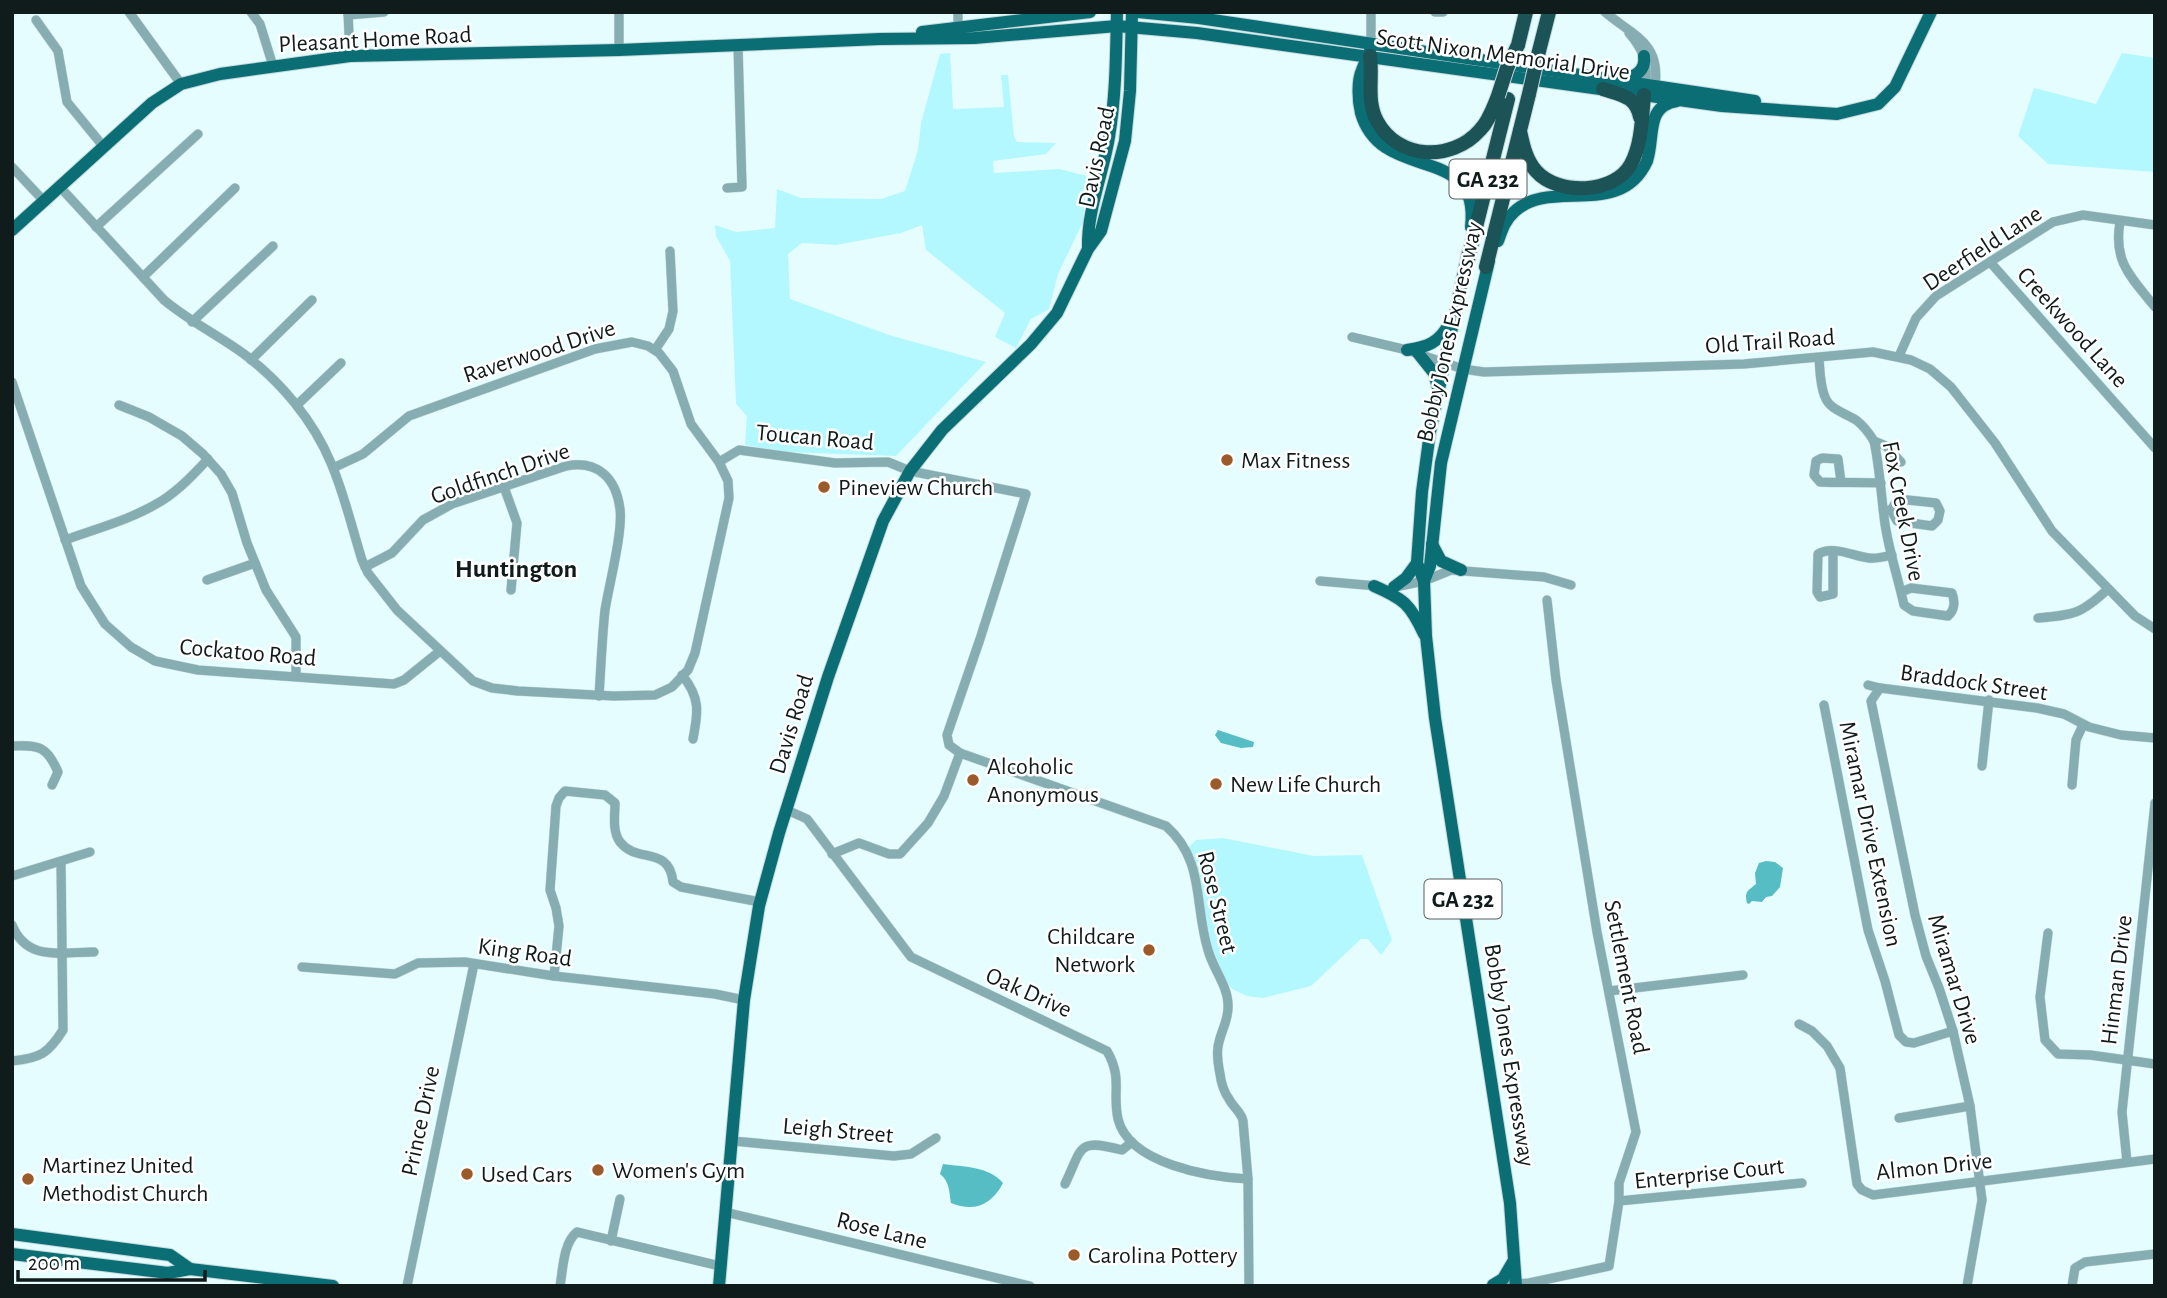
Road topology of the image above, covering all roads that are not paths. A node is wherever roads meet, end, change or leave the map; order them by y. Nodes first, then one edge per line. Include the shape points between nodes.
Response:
1 (129, 12) edge
2 (251, 12) edge
3 (383, 12) edge
4 (620, 12) edge
5 (958, 12) edge
6 (1090, 12) edge
7 (1117, 12) edge
8 (1132, 12) edge
9 (1138, 12) edge
10 (1371, 12) edge
11 (1436, 12) edge
12 (1443, 12) edge
13 (1526, 12) edge
14 (1549, 12) edge
15 (1605, 12) edge
16 (1930, 12) edge
17 (348, 14) edge
18 (36, 20) dead end
19 (1620, 24) junction
20 (1117, 26) junction
21 (1132, 27) junction
22 (958, 33) junction
23 (738, 46) junction
24 (620, 50) junction
25 (1370, 51) junction
26 (350, 56) junction
27 (1644, 56) junction
28 (273, 66) junction
29 (1602, 83) junction
30 (181, 84) junction
31 (1650, 90) junction
32 (1503, 97) junction
33 (1681, 100) junction
34 (1799, 111) junction
35 (1641, 122) junction
36 (1520, 131) junction
37 (198, 134) dead end
38 (103, 146) junction
39 (12, 167) edge
40 (1630, 183) junction
41 (60, 187) junction
42 (235, 188) dead end
43 (727, 188) dead end
44 (43, 200) junction
45 (2120, 222) junction
46 (2155, 225) edge
47 (96, 227) junction
48 (12, 230) edge
49 (274, 246) dead end
50 (1088, 249) junction
51 (670, 251) dead end
52 (1468, 259) junction
53 (1990, 262) junction
54 (1486, 267) junction
55 (143, 277) junction
56 (312, 300) dead end
57 (2155, 307) edge
58 (1456, 312) junction
59 (192, 322) junction
60 (1352, 337) dead end
61 (655, 350) junction
62 (1412, 352) junction
63 (1899, 356) junction
64 (1819, 358) junction
65 (251, 360) junction
66 (1446, 362) junction
67 (341, 363) dead end
68 (1463, 369) junction
69 (12, 382) edge
70 (1438, 388) junction
71 (119, 405) dead end
72 (297, 405) junction
73 (1874, 441) junction
74 (2155, 448) edge
75 (208, 459) junction
76 (719, 462) junction
77 (1901, 462) dead end
78 (332, 468) junction
79 (910, 471) junction
80 (1841, 482) dead end
81 (1881, 483) junction
82 (504, 487) junction
83 (1887, 510) junction
84 (65, 540) junction
85 (1432, 542) junction
86 (1833, 552) junction
87 (1892, 555) junction
88 (255, 563) junction
89 (1417, 563) junction
90 (365, 567) junction
91 (1461, 570) junction
92 (207, 580) dead end
93 (1320, 581) dead end
94 (1424, 582) junction
95 (1571, 584) dead end
96 (1374, 586) junction
97 (1394, 587) junction
98 (2108, 589) junction
99 (511, 590) dead end
100 (1901, 592) junction
101 (1547, 600) dead end
102 (2038, 618) dead end
103 (2155, 629) edge
104 (1427, 640) junction
105 (440, 652) junction
106 (682, 675) junction
107 (296, 676) junction
108 (1868, 685) dead end
109 (1880, 688) junction
110 (599, 696) junction
111 (1989, 700) junction
112 (1824, 705) dead end
113 (2083, 725) junction
114 (2155, 738) edge
115 (693, 739) dead end
116 (12, 746) edge
117 (960, 753) junction
118 (1982, 766) dead end
119 (52, 785) dead end
120 (2072, 785) dead end
121 (2155, 803) edge
122 (787, 810) junction
123 (2153, 842) edge
124 (90, 852) dead end
125 (832, 854) junction
126 (61, 862) junction
127 (12, 876) edge
128 (760, 902) junction
129 (12, 925) edge
130 (2048, 933) dead end
131 (63, 952) junction
132 (94, 952) dead end
133 (474, 964) junction
134 (302, 967) dead end
135 (1743, 975) dead end
136 (554, 976) junction
137 (1609, 991) junction
138 (744, 1000) junction
139 (1799, 1024) dead end
140 (1953, 1031) junction
141 (2126, 1060) junction
142 (12, 1061) edge
143 (2155, 1064) edge
144 (1970, 1106) junction
145 (1899, 1118) dead end
146 (936, 1138) dead end
147 (733, 1141) junction
148 (1132, 1142) junction
149 (2155, 1159) edge
150 (2127, 1162) junction
151 (1248, 1179) junction
152 (1980, 1182) junction
153 (1802, 1183) dead end
154 (1065, 1184) dead end
155 (620, 1199) dead end
156 (1619, 1201) junction
157 (725, 1212) junction
158 (12, 1234) edge
159 (611, 1241) junction
160 (12, 1254) edge
161 (2155, 1254) edge
162 (1514, 1260) junction
163 (720, 1266) junction
164 (190, 1269) junction
165 (1516, 1284) edge
166 (332, 1286) edge
167 (407, 1286) edge
168 (560, 1286) edge
169 (719, 1286) edge
170 (1030, 1286) edge
171 (1249, 1286) edge
172 (1491, 1286) edge
173 (1967, 1286) edge
174 (2072, 1286) edge

1 - 30 street
2 - 28 street via 260,24
3 - 17 street
4 - 24 street
5 - 22 street
6 - 22 main road, Pleasant Home Road
7 - 20 main road, Davis Road
8 - 21 main road, Davis Road
9 - 25 main road, Scott Nixon Memorial Drive via 1199,18
10 - 25 street
11 - 12 street
13 - 32 highway, bridge via 1507,68
14 - 36 highway, Bobby Jones Expressway / GA 232, bridge
15 - 19 street
16 - 34 main road, Scott Nixon Memorial Drive via 1895,87 1878,104 1837,114
17 - 26 street
18 - 38 street via 58,51 67,102
19 - 27 street
19 - 31 street via 1648,47 1655,63
20 - 21 main road, Scott Nixon Memorial Drive
20 - 22 main road, Pleasant Home Road
20 - 50 main road, Davis Road via 1109,138 1088,230
21 - 25 main road, Scott Nixon Memorial Drive
21 - 50 main road, Davis Road via 1125,141 1101,231
22 - 23 main road, Pleasant Home Road
23 - 24 main road, Pleasant Home Road
23 - 43 street via 742,187
24 - 26 main road, Pleasant Home Road
25 - 29 main road, Scott Nixon Memorial Drive
25 - 32 highway via 1373,113 1384,132 1410,149 1444,152 1465,143 1482,128
25 - 52 main road via 1359,90 1364,121 1389,151 1444,170 1464,186 1472,212
26 - 28 main road, Pleasant Home Road
27 - 29 main road via 1635,75
27 - 31 street
28 - 30 main road, Pleasant Home Road
29 - 31 main road, Scott Nixon Memorial Drive
29 - 35 highway via 1630,98
30 - 38 main road, Pleasant Home Road
31 - 33 main road, Scott Nixon Memorial Drive
31 - 34 main road, Scott Nixon Memorial Drive
31 - 35 highway
31 - 40 main road via 1646,153
32 - 52 highway, Bobby Jones Expressway / GA 232
33 - 34 main road, Scott Nixon Memorial Drive
33 - 40 main road via 1667,102 1656,112 1647,161
35 - 36 highway via 1629,168 1611,183 1591,186 1561,186 1542,177 1529,159
36 - 54 highway, Bobby Jones Expressway / GA 232
37 - 47 street
38 - 41 main road, Pleasant Home Road
39 - 44 street
40 - 54 main road via 1601,195 1544,199 1515,210
41 - 44 main road, Pleasant Home Road
41 - 47 street
42 - 55 street
44 - 48 main road, Pleasant Home Road
45 - 46 street, Deerfield Lane
45 - 53 street, Deerfield Lane via 2083,215 2053,222
45 - 57 street via 2121,264
47 - 55 street
49 - 59 street
50 - 79 main road, Davis Road via 1057,313 942,430
51 - 61 street via 673,311
52 - 58 main road, Bobby Jones Expressway / GA 232
53 - 63 street, Deerfield Lane via 1936,296 1916,318
53 - 74 street, Creekwood Lane
54 - 68 main road, Bobby Jones Expressway / GA 232
55 - 59 street
56 - 65 street
58 - 62 main road via 1438,340
58 - 66 main road, Bobby Jones Expressway / GA 232
59 - 65 street
60 - 62 street, Old Trail Road
61 - 76 street via 673,371 691,424
61 - 78 street, Raverwood Drive via 632,342 618,343 432,407 402,419 363,454
62 - 66 street, Old Trail Road
62 - 70 main road via 1434,373
63 - 64 street, Old Trail Road via 1872,352
63 - 98 street, Old Trail Road via 1930,369 1951,387 1975,415 2052,531
64 - 68 street, Old Trail Road via 1548,372
64 - 73 street, Fox Creek Drive via 1824,396 1835,409 1858,421
65 - 72 street
66 - 68 street, Old Trail Road
66 - 70 main road, Bobby Jones Expressway / GA 232
67 - 72 street
68 - 85 main road, Bobby Jones Expressway / GA 232 via 1441,463
69 - 84 street, Cockatoo Road
70 - 89 main road, Bobby Jones Expressway / GA 232
71 - 75 street via 182,436
72 - 78 street
73 - 77 street
73 - 81 street, Fox Creek Drive
75 - 84 street via 163,500
75 - 88 street via 232,494
76 - 79 street, Toucan Road via 738,450 835,463 888,463
76 - 106 street via 728,481 729,498 699,638
78 - 90 street
79 - 117 street, Toucan Road via 1026,494 947,735 949,745
79 - 122 main road, Davis Road via 864,570
80 - 81 street
81 - 83 street, Fox Creek Drive
82 - 90 street, Goldfinch Drive via 452,504 423,520 393,553
82 - 99 street via 517,523
82 - 110 street, Goldfinch Drive via 581,463 604,474 614,488 621,511 605,613
83 - 83 street via 1898,499 1906,499 1936,503 1940,511 1932,526 1897,521
83 - 87 street, Fox Creek Drive
84 - 107 street, Cockatoo Road via 87,598 105,624 131,647 155,661 198,670
85 - 91 main road via 1441,561
85 - 94 main road, Bobby Jones Expressway / GA 232
86 - 86 street via 1833,594 1820,597 1818,554
86 - 87 street via 1874,559
87 - 100 street, Fox Creek Drive
88 - 92 street
88 - 107 street via 273,605 296,637
89 - 94 main road, Bobby Jones Expressway / GA 232
89 - 97 main road
90 - 105 street via 397,610
91 - 94 street
91 - 95 street via 1544,577
93 - 96 street
94 - 97 street
94 - 104 main road, Bobby Jones Expressway / GA 232
96 - 97 street
96 - 104 main road via 1406,603
98 - 102 street via 2088,608
98 - 103 street, Old Trail Road via 2134,616
100 - 100 street, Fox Creek Drive via 1907,608 1952,612 1952,593 1911,588
101 - 137 street, Settlement Road via 1560,707
104 - 162 main road, Bobby Jones Expressway / GA 232 via 1510,1203
105 - 107 street, Cockatoo Road via 394,684
105 - 110 street via 473,681 492,688
106 - 110 street via 672,687 655,695
106 - 115 street via 699,712
108 - 109 street, Braddock Street
109 - 111 street, Braddock Street
109 - 140 street, Miramar Drive via 1871,701 1914,915
111 - 113 street, Braddock Street via 2064,714
111 - 118 street
112 - 140 street, Miramar Drive Extension via 1865,919 1899,1035 1914,1043
113 - 114 street, Braddock Street
113 - 120 street via 2076,740
116 - 119 street via 45,750 58,772
117 - 125 street via 934,814 900,853 859,844
117 - 151 street, Rose Street via 1166,826 1177,836 1198,884 1203,933 1228,1001 1218,1062 1228,1098 1242,1116
121 - 123 street, Hinman Drive
122 - 125 street, Oak Drive via 807,819
122 - 128 main road, Davis Road
123 - 141 street, Hinman Drive
124 - 126 street
125 - 148 street, Oak Drive via 911,957 1107,1051 1115,1066 1118,1119
126 - 127 street
126 - 131 street
128 - 136 street via 673,883 671,869 663,860 620,842 614,828 615,803 605,795 565,791 556,806 550,890 559,926
128 - 138 main road, Davis Road
129 - 131 street via 18,939 38,952
130 - 141 street via 2040,998 2045,1040 2058,1054
131 - 132 street
131 - 142 street via 63,1030 52,1047 37,1058
133 - 134 street, King Road via 418,963 395,974
133 - 136 street, King Road
133 - 167 street, Prince Drive
135 - 137 street
136 - 138 street, King Road
137 - 156 street, Settlement Road via 1636,1132 1619,1184
138 - 147 main road, Davis Road
139 - 152 street, Almon Drive via 1827,1046 1839,1068 1857,1184 1862,1190 1872,1195
140 - 144 street, Miramar Drive
141 - 143 street
141 - 150 street, Hinman Drive via 2122,1112
144 - 145 street
144 - 152 street, Miramar Drive
146 - 147 street, Leigh Street via 911,1154 894,1156
147 - 157 main road, Davis Road
148 - 151 street via 1180,1167 1220,1178
148 - 154 street via 1122,1150 1094,1143 1086,1146
149 - 150 street, Almon Drive
150 - 152 street, Almon Drive
151 - 171 street, Rose Street
152 - 173 street, Miramar Drive via 1982,1200
153 - 156 street, Enterprise Court
155 - 159 street
156 - 165 street, Settlement Road via 1609,1266
157 - 163 main road, Davis Road
157 - 170 street, Rose Lane
158 - 164 main road via 170,1255
159 - 163 street
159 - 168 street via 578,1232 572,1236
160 - 164 main road via 168,1273
161 - 174 street via 2085,1262 2075,1268
162 - 165 main road, Bobby Jones Expressway / GA 232
162 - 172 main road via 1503,1279
163 - 169 main road, Davis Road
164 - 166 main road
165 - 172 street

